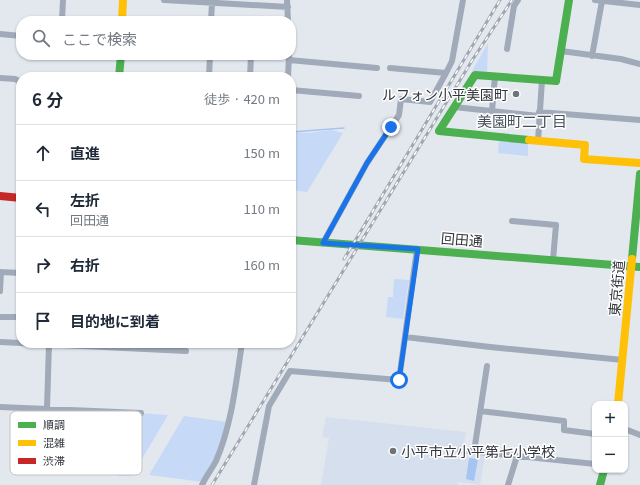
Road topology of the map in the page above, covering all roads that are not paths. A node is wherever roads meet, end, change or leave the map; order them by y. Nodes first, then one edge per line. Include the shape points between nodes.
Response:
1 (63, 0) edge
2 (123, 0) edge
3 (164, 0) edge
4 (463, 0) edge
5 (518, 0) edge
6 (569, 0) edge
7 (599, 0) edge
8 (209, 2) edge
9 (288, 3) edge
10 (640, 5) edge
11 (62, 16) edge
12 (122, 16) edge
13 (210, 16) edge
14 (288, 16) edge
15 (0, 34) edge
16 (16, 36) edge
17 (507, 49) dead end
18 (561, 51) junction
19 (592, 56) junction
20 (296, 59) edge
21 (121, 60) edge
22 (210, 60) edge
23 (251, 60) edge
24 (289, 60) edge
25 (640, 64) edge
26 (377, 68) dead end
27 (390, 68) dead end
28 (119, 72) edge
29 (209, 72) edge
30 (250, 72) edge
31 (288, 72) edge
32 (446, 73) junction
33 (495, 76) junction
34 (0, 78) edge
35 (16, 80) edge
36 (542, 80) junction
37 (296, 90) edge
38 (359, 96) dead end
39 (454, 107) junction
40 (492, 111) junction
41 (539, 114) junction
42 (640, 120) edge
43 (538, 141) junction
44 (640, 163) edge
45 (640, 174) edge
46 (639, 194) edge
47 (0, 196) edge
48 (16, 198) edge
49 (512, 221) dead end
50 (296, 240) edge
51 (323, 243) junction
52 (418, 249) junction
53 (553, 260) junction
54 (636, 267) edge
55 (0, 272) edge
56 (16, 273) edge
57 (0, 291) edge
58 (0, 317) edge
59 (16, 317) edge
60 (405, 337) junction
61 (0, 342) edge
62 (16, 343) edge
63 (49, 348) edge
64 (140, 348) edge
65 (241, 348) edge
66 (186, 352) dead end
67 (623, 360) junction
68 (487, 366) dead end
69 (618, 401) edge
70 (0, 406) edge
71 (47, 408) junction
72 (480, 410) junction
73 (103, 411) edge
74 (628, 430) edge
75 (592, 434) edge
76 (640, 435) edge
77 (460, 450) dead end
78 (474, 452) junction
79 (517, 456) junction
80 (592, 464) edge
81 (603, 473) edge
82 (202, 485) edge
83 (254, 485) edge
84 (508, 485) edge
85 (600, 485) edge

1 - 11 street
2 - 12 street
3 - 8 street
4 - 32 street via 452,61
5 - 17 street via 514,6
6 - 18 street
7 - 10 street
7 - 19 street
8 - 9 street
8 - 13 street
9 - 14 street
15 - 16 street
18 - 19 street
18 - 36 street via 556,81
19 - 25 street via 625,59
20 - 26 street
21 - 28 street
22 - 29 street
23 - 30 street
24 - 31 street
27 - 32 street
32 - 51 street via 430,102 402,99 399,115 367,163
33 - 36 street
33 - 39 street via 475,75
33 - 40 street
34 - 35 street
36 - 41 street
37 - 38 street
39 - 40 street
39 - 43 street via 439,131
40 - 41 street
41 - 42 street
41 - 43 street
43 - 44 street via 585,145 584,159
45 - 46 street, 東京街道
46 - 54 street, 東京街道
47 - 48 street
49 - 53 street via 556,225
50 - 51 street, 回田通
51 - 52 street, 回田通
52 - 53 street, 回田通
52 - 60 street
53 - 54 street, 回田通
54 - 67 street, 東京街道
55 - 56 street
55 - 57 street
58 - 59 street
60 - 67 street
60 - 83 street via 399,380 290,371 269,406
61 - 62 street
63 - 71 street
64 - 66 street
65 - 82 street via 232,407 224,438 216,462
67 - 69 street, 東京街道
68 - 72 street
70 - 71 street
71 - 73 street
72 - 75 street via 564,420 564,430
72 - 78 street
74 - 76 street
77 - 78 street
78 - 79 street
79 - 80 street
79 - 84 street
81 - 85 street

